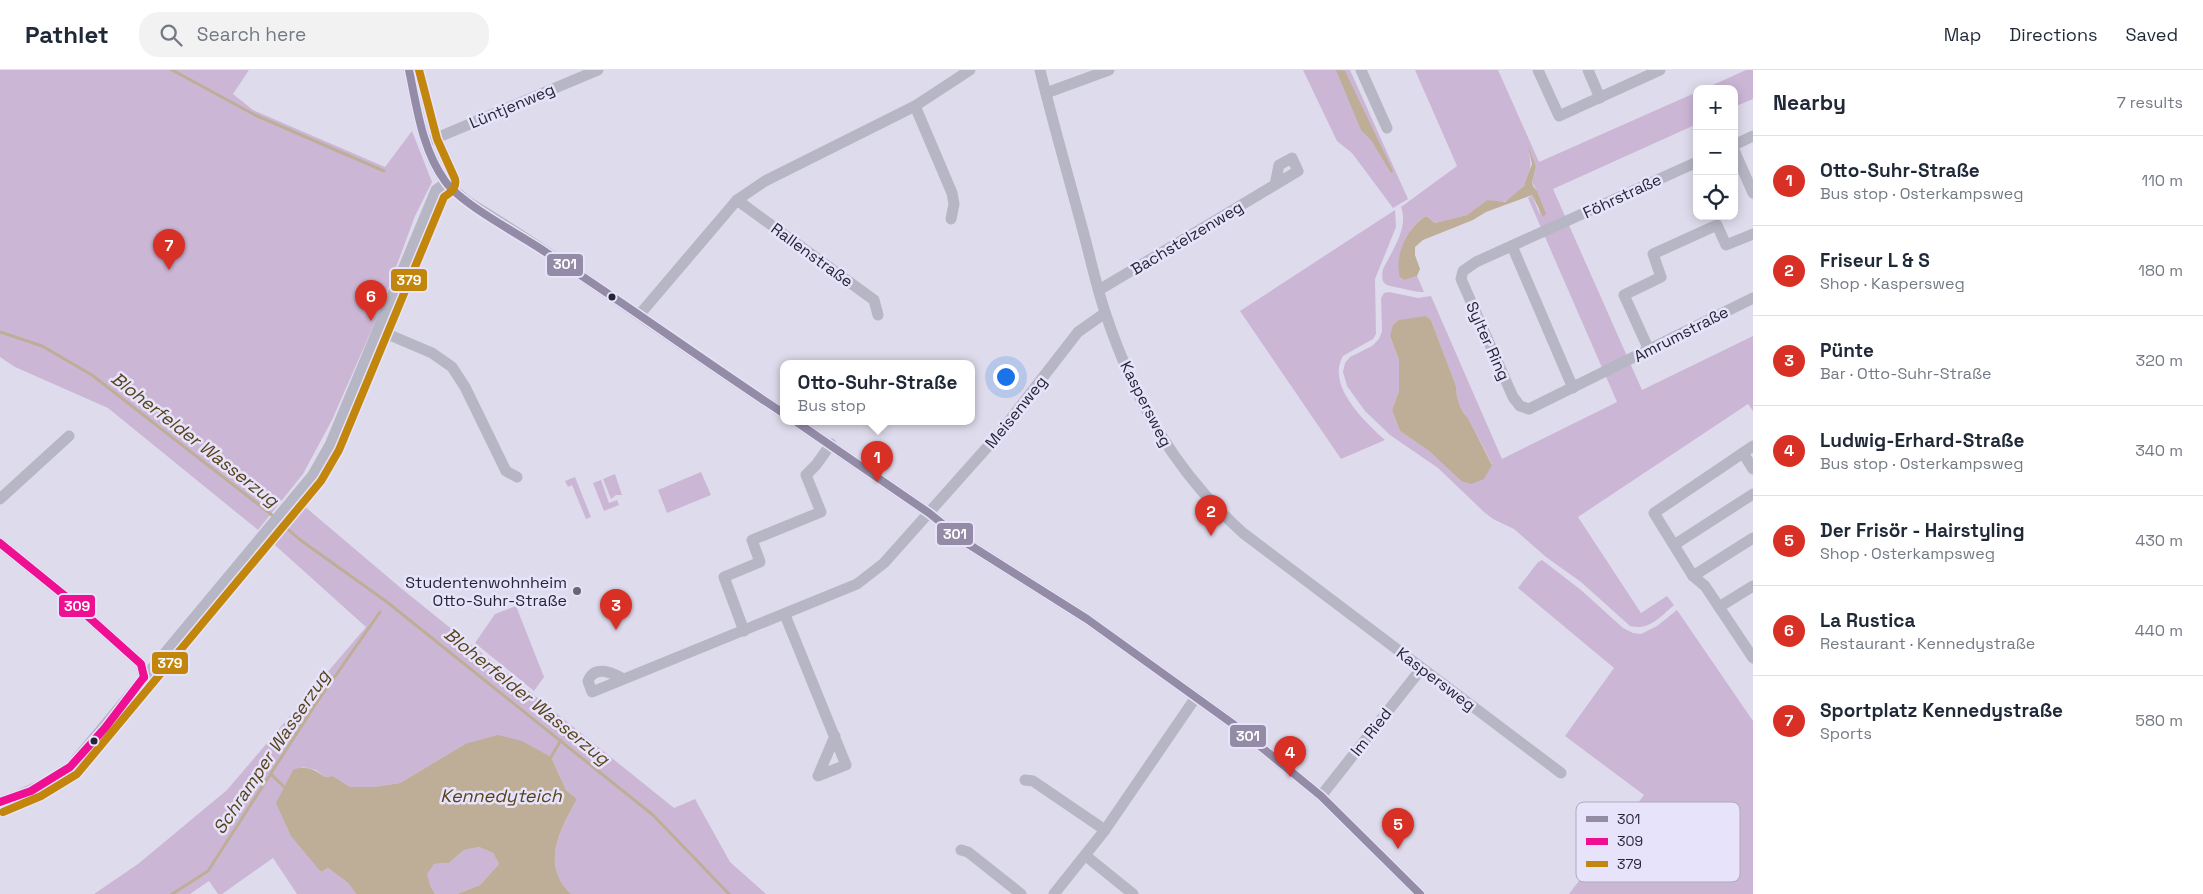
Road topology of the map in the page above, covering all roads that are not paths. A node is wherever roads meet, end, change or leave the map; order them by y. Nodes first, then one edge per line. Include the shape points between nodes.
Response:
1 (409, 70) edge
2 (598, 70) edge
3 (970, 70) edge
4 (1040, 70) edge
5 (1108, 70) edge
6 (1361, 70) edge
7 (1538, 70) edge
8 (1588, 70) edge
9 (1660, 70) edge
10 (1046, 93) junction
11 (1600, 98) junction
12 (915, 106) junction
13 (1387, 128) dead end
14 (1753, 136) edge
15 (427, 142) junction
16 (1738, 143) edge
17 (1738, 159) edge
18 (1693, 164) edge
19 (446, 183) junction
20 (1275, 185) dead end
21 (1753, 193) edge
22 (737, 200) junction
23 (951, 219) dead end
24 (1547, 231) joint
25 (1753, 234) edge
26 (1512, 246) junction
27 (1100, 290) junction
28 (1753, 298) edge
29 (1105, 313) junction
30 (640, 314) junction
31 (878, 315) dead end
32 (378, 330) junction
33 (1650, 350) junction
34 (1609, 370) joint
35 (1573, 388) junction
36 (780, 411) edge
37 (801, 425) edge
38 (69, 436) dead end
39 (831, 444) junction
40 (1748, 450) edge
41 (1753, 469) edge
42 (517, 477) dead end
43 (1753, 494) edge
44 (0, 499) edge
45 (929, 513) junction
46 (1753, 538) edge
47 (0, 543) edge
48 (1674, 545) junction
49 (1693, 576) junction
50 (1753, 586) edge
51 (1719, 607) junction
52 (785, 615) junction
53 (744, 631) junction
54 (1749, 642) edge
55 (1753, 658) edge
56 (1421, 668) junction
57 (144, 677) junction
58 (624, 679) dead end
59 (1196, 697) junction
60 (835, 736) dead end
61 (1561, 774) dead end
62 (1025, 780) dead end
63 (1321, 796) junction
64 (0, 802) edge
65 (1105, 830) junction
66 (961, 850) dead end
67 (1086, 856) junction
68 (1021, 894) edge
69 (1054, 894) edge
70 (1133, 894) edge
71 (1420, 894) edge

1 - 15 street
2 - 15 street, Lüntjenweg
3 - 12 street
4 - 10 street, Kaspersweg
5 - 10 street
6 - 13 street
7 - 11 street via 1559,116
8 - 11 street
9 - 11 street
10 - 27 street, Kaspersweg
12 - 22 street via 765,181
12 - 23 street via 952,193
14 - 16 street
15 - 19 street
17 - 21 street
18 - 24 street, Föhrstraße
19 - 30 street via 468,202
19 - 32 street via 436,190
20 - 27 street, Bachstelzenweg
22 - 30 street
22 - 31 street, Rallenstraße via 874,300
24 - 26 street, Sylter Ring
25 - 33 street via 1726,245 1717,226 1652,254 1662,277 1624,295
26 - 35 street
26 - 35 street, Sylter Ring via 1468,266 1461,279 1513,397 1520,406 1529,409
27 - 29 street, Kaspersweg
28 - 33 street, Amrumstraße
29 - 45 street, Meisenweg via 1078,332 1000,434
29 - 56 street, Kaspersweg via 1137,393 1160,437 1216,509
30 - 36 street
32 - 42 street via 432,353 452,367 468,392 506,471
32 - 57 street via 330,445 313,475
33 - 34 street, Amrumstraße
34 - 35 street, Sylter Ring
37 - 39 street
38 - 44 street
39 - 45 street
39 - 53 street via 806,475 821,512 752,540 760,562 724,577
40 - 41 street
40 - 48 street via 1654,513
43 - 48 street
45 - 52 street, Meisenweg via 866,578
45 - 59 street via 965,542 1087,619
46 - 49 street
47 - 57 street via 116,641 140,664
48 - 49 street
49 - 51 street via 1705,586
50 - 51 street
51 - 54 street
52 - 53 street, Meisenweg
52 - 60 street
53 - 58 street, Meisenweg
54 - 55 street
56 - 61 street, Kaspersweg
56 - 63 street, Im Ried
57 - 64 street via 70,767 31,791
59 - 63 street via 1260,744
59 - 65 street
62 - 65 street via 1032,781
63 - 71 street
65 - 67 street
66 - 68 street via 968,852
67 - 69 street
67 - 70 street

